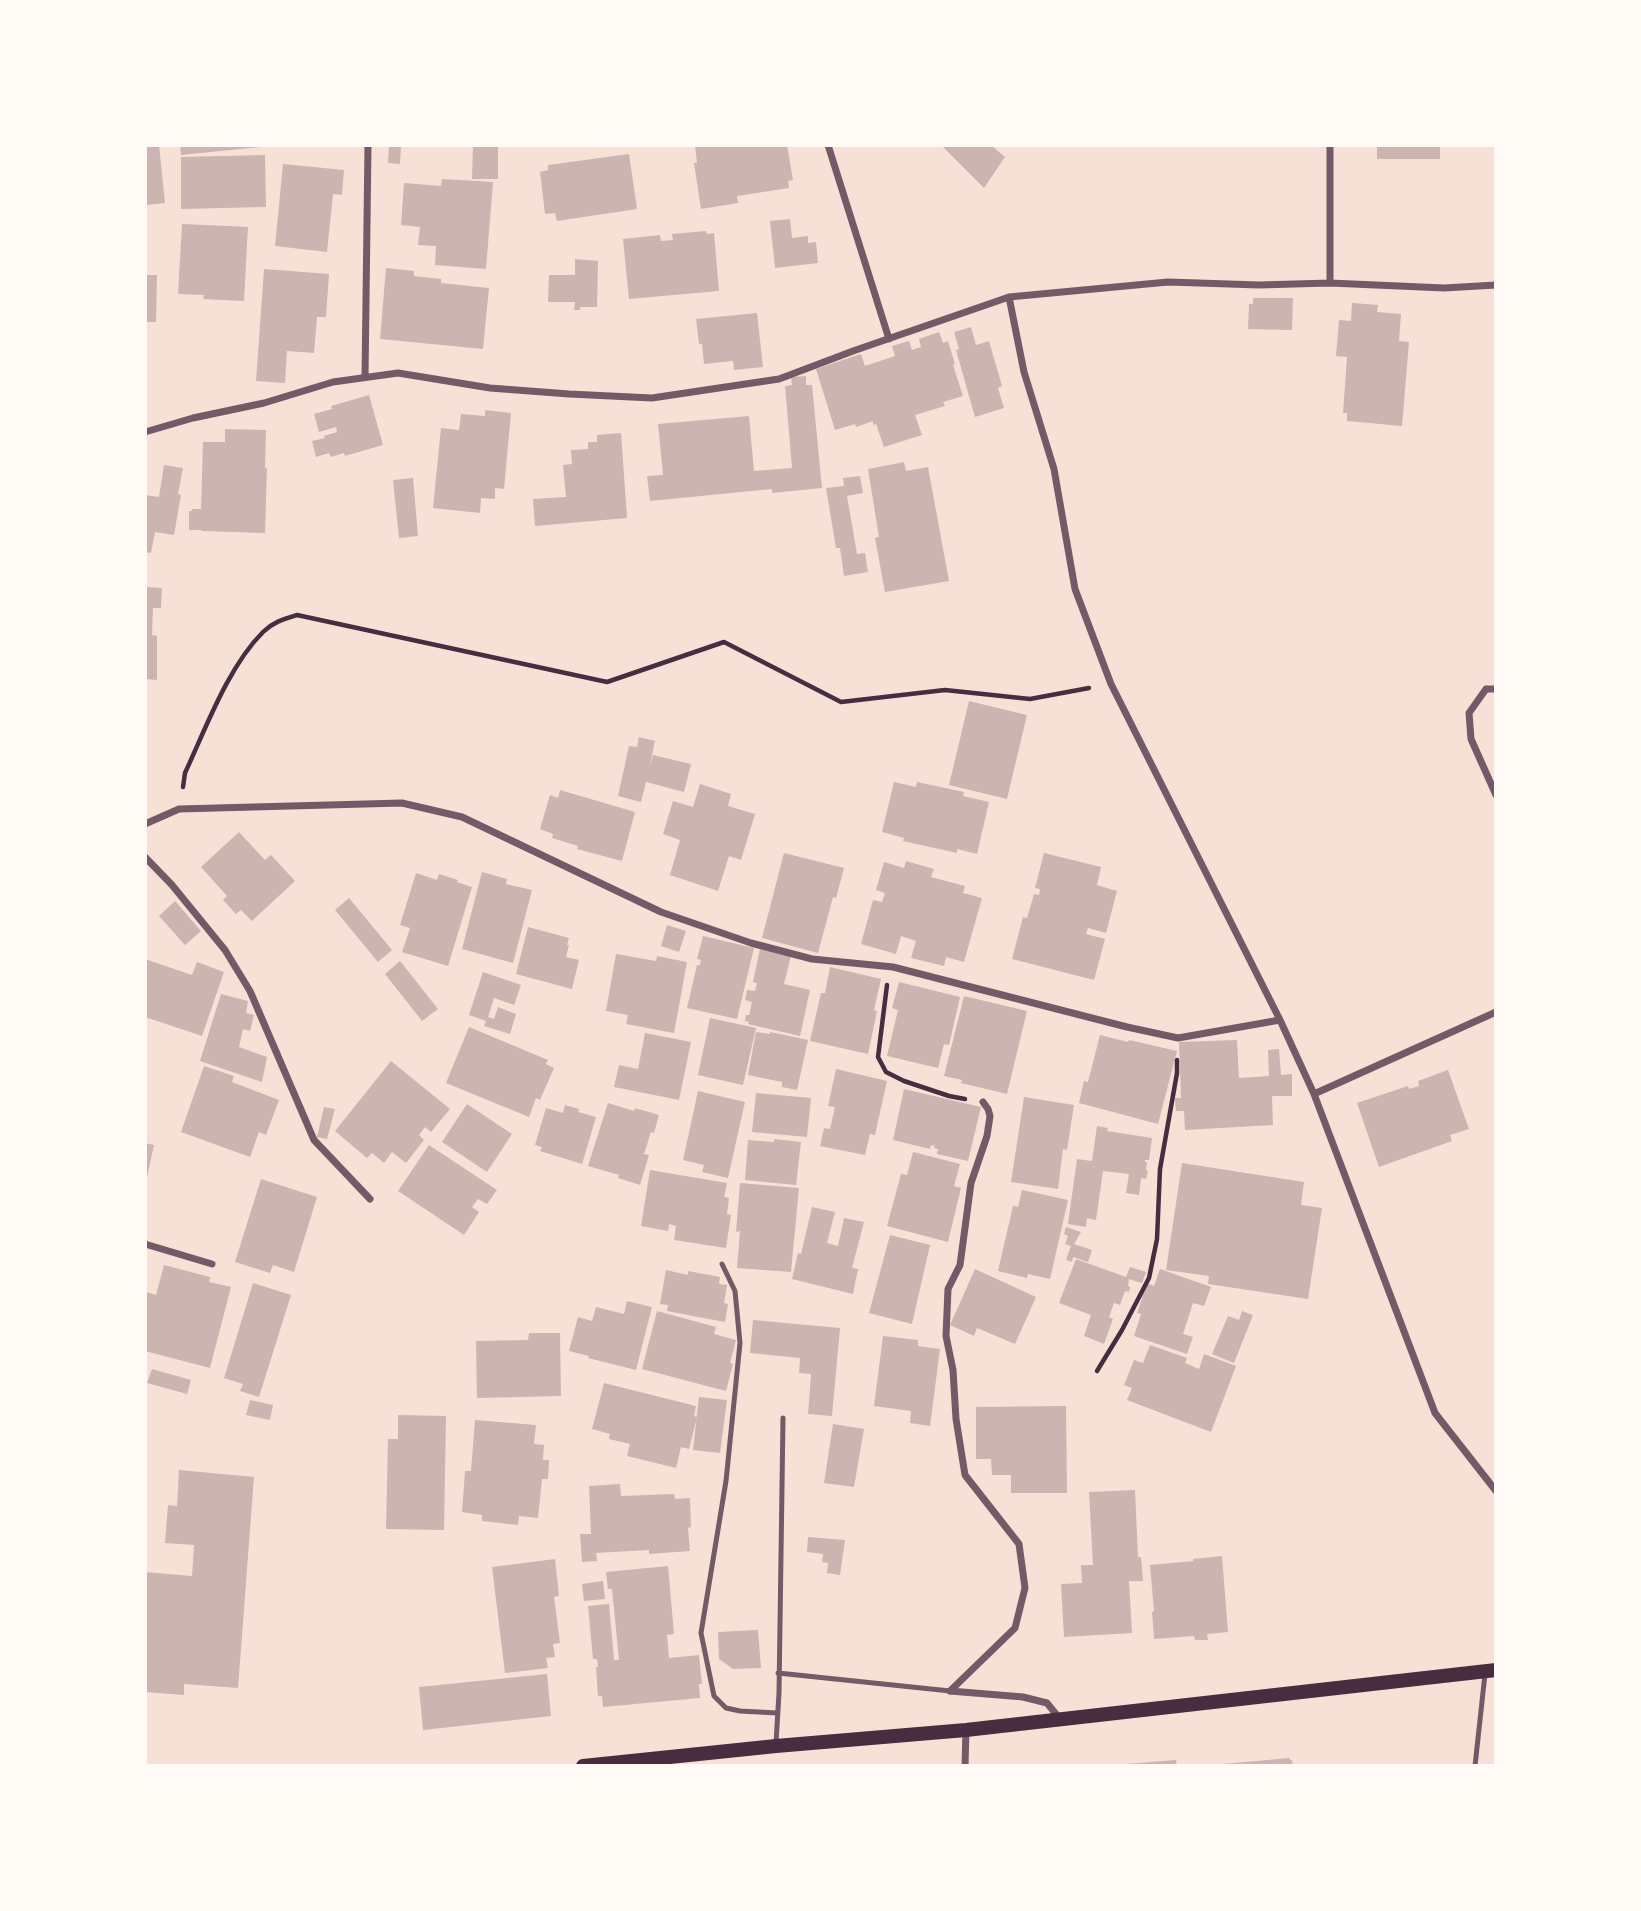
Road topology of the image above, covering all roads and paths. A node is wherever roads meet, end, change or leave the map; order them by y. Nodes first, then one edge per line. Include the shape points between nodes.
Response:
1 (368, 145) edge
2 (828, 145) edge
3 (1330, 145) edge
4 (1330, 283) junction
5 (1496, 285) edge
6 (1009, 297) junction
7 (889, 339) junction
8 (365, 377) junction
9 (145, 432) edge
10 (1111, 684) junction
11 (1496, 689) edge
12 (1496, 795) edge
13 (179, 809) junction
14 (145, 824) edge
15 (145, 857) edge
16 (893, 967) junction
17 (1496, 1012) edge
18 (1280, 1020) junction
19 (1178, 1038) junction
20 (1314, 1094) junction
21 (983, 1102) joint
22 (370, 1199) dead end
23 (145, 1244) edge
24 (212, 1264) dead end
25 (722, 1264) dead end
26 (1097, 1371) dead end
27 (783, 1418) dead end
28 (1496, 1491) edge
29 (1490, 1670) edge
30 (778, 1673) junction
31 (950, 1691) junction
32 (777, 1713) junction
33 (1061, 1719) junction
34 (966, 1730) junction
35 (776, 1746) junction
36 (583, 1766) edge
37 (965, 1766) edge
38 (1475, 1766) edge

1 - 8 street
2 - 7 street
3 - 4 street
4 - 5 street via 1444,288
4 - 6 street via 1168,282
6 - 7 street
6 - 10 street via 1024,372 1054,469 1075,589
7 - 8 street via 779,379 652,398 490,387 398,373
8 - 9 street
10 - 13 path via 1030,699 945,690 841,702 724,642 607,682 297,615 264,631 232,672 185,773
10 - 18 street
11 - 12 street via 1486,688 1469,713 1471,739
13 - 14 street
13 - 16 street via 402,803 463,817 661,912 751,943 812,959
15 - 22 street via 225,950 250,991 314,1140
16 - 19 street
16 - 21 path via 887,981 878,1057 886,1072 949,1096
17 - 20 street
18 - 19 street
18 - 20 street
19 - 26 path via 1149,1278
20 - 28 street via 1435,1413
21 - 31 street via 990,1116 987,1136 971,1183 960,1265 948,1289 946,1336 965,1475 1019,1544 1025,1588 1015,1628
23 - 24 street
25 - 32 lane via 735,1291 740,1343 726,1481 701,1633 714,1696 726,1708
27 - 30 lane
29 - 33 main road
29 - 38 lane
30 - 31 lane
30 - 32 lane
31 - 33 street via 1047,1703
32 - 35 lane
33 - 34 main road
34 - 35 main road
34 - 37 street
35 - 36 main road

